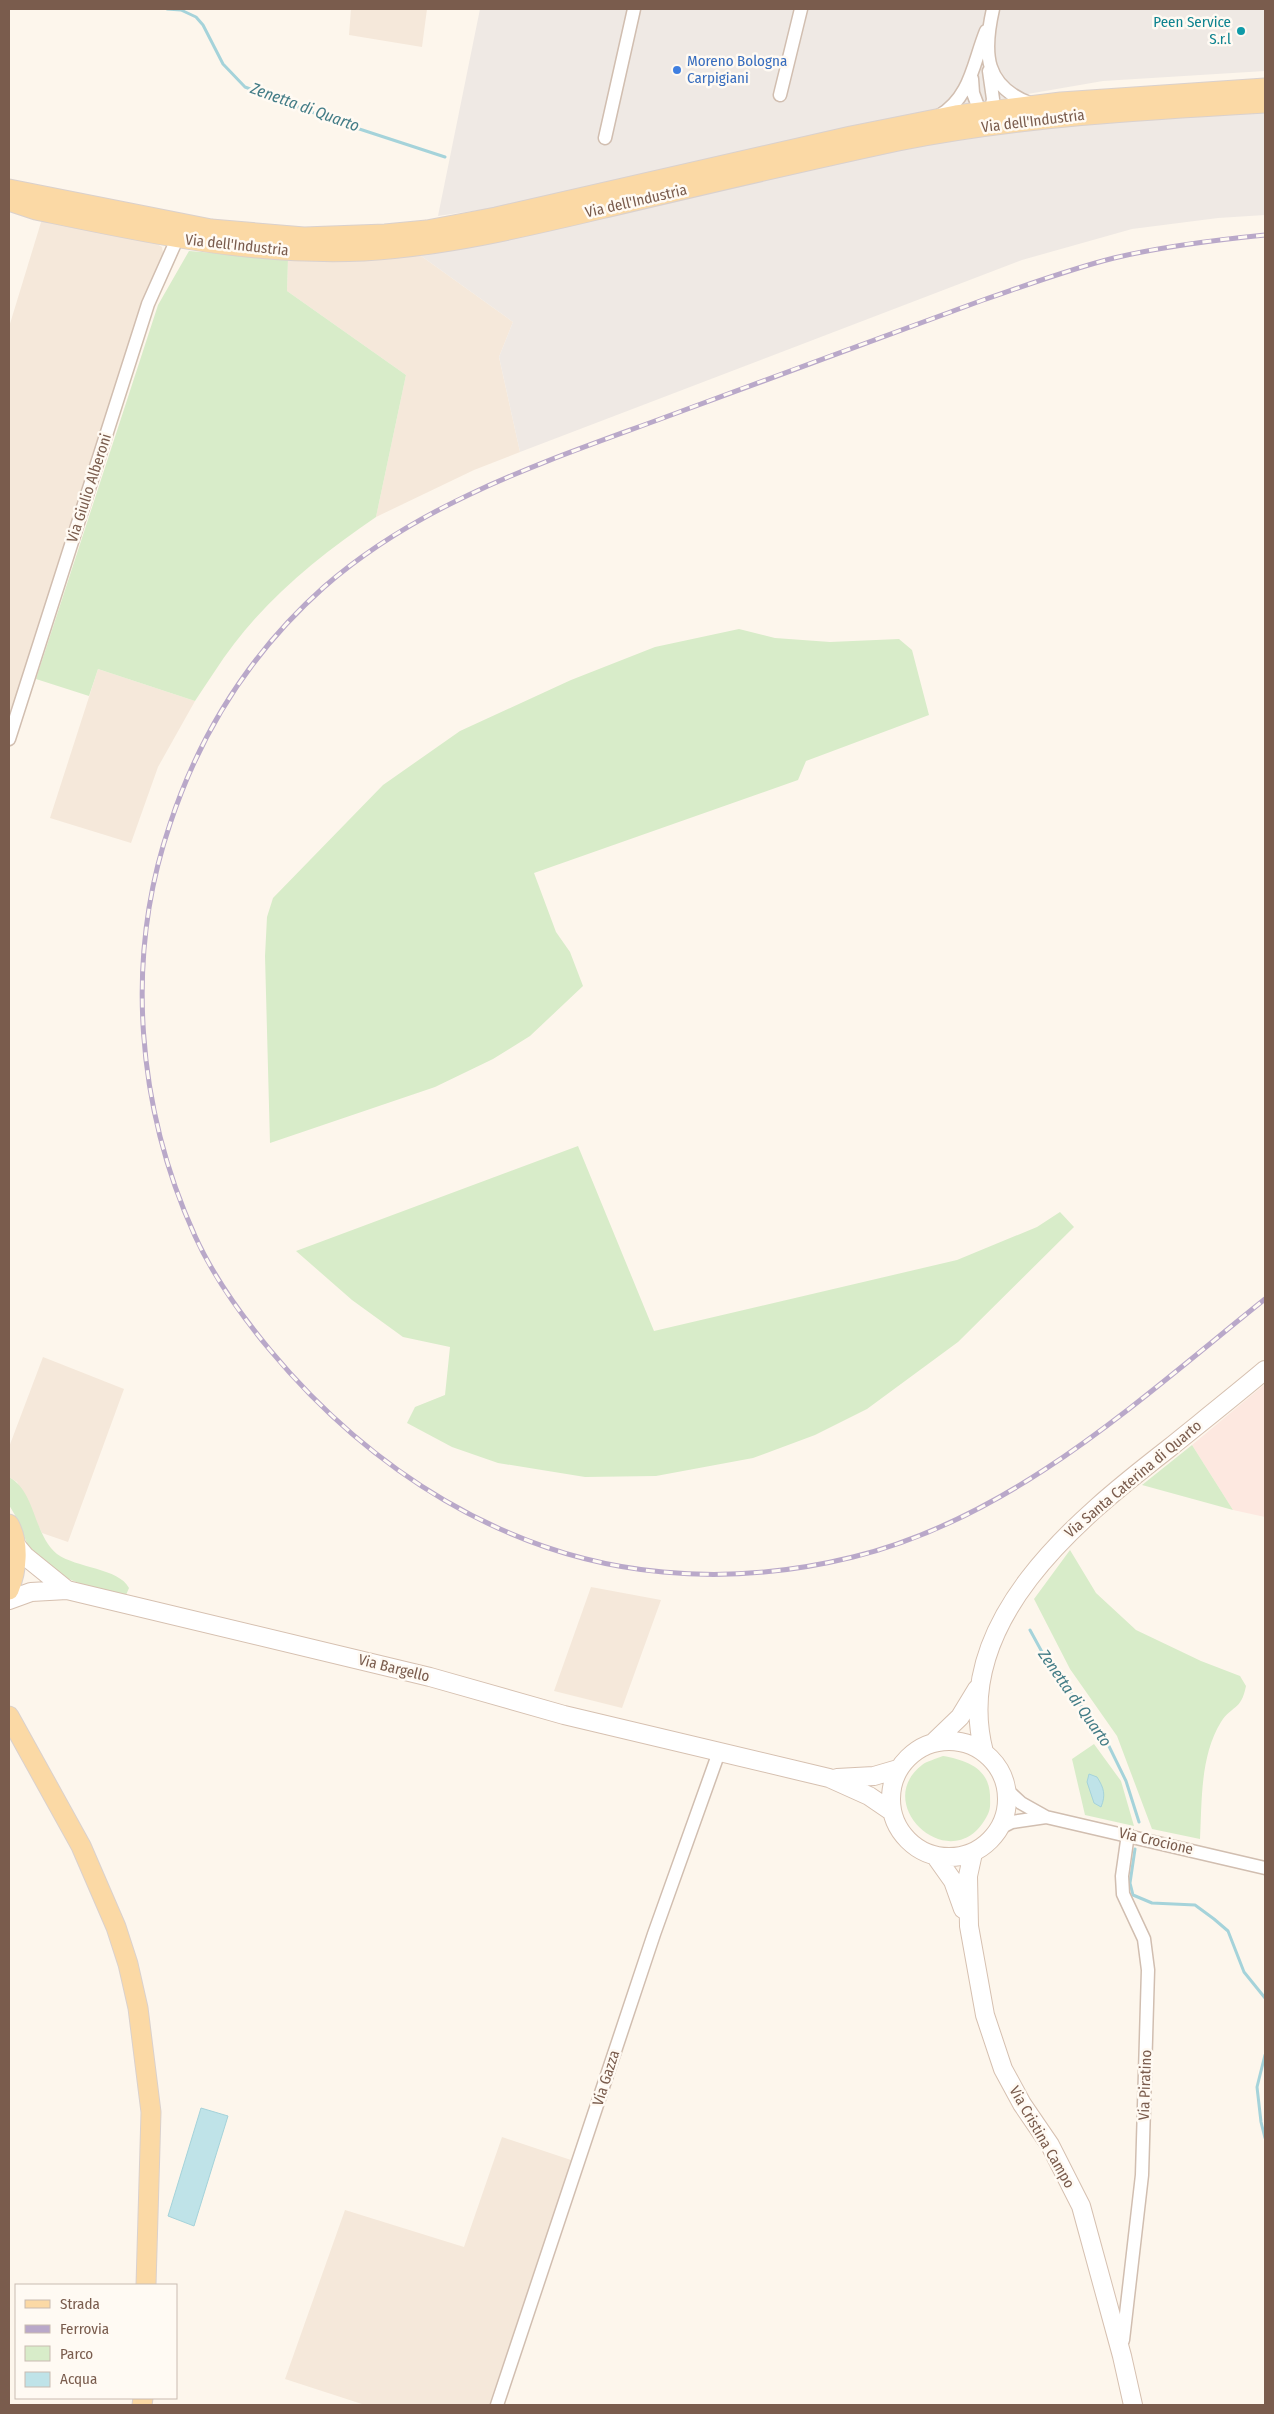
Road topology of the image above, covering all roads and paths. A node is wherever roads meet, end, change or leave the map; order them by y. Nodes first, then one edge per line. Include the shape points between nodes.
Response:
1 (634, 9) edge
2 (801, 9) edge
3 (992, 9) edge
4 (989, 25) junction
5 (988, 61) junction
6 (971, 76) junction
7 (1265, 88) edge
8 (780, 95) dead end
9 (1265, 102) edge
10 (1033, 105) junction
11 (986, 116) junction
12 (932, 120) junction
13 (605, 138) dead end
14 (9, 189) edge
15 (9, 201) edge
16 (9, 209) edge
17 (36, 210) junction
18 (177, 239) junction
19 (9, 739) edge
20 (1265, 1370) edge
21 (9, 1524) edge
22 (16, 1544) junction
23 (9, 1590) edge
24 (67, 1590) junction
25 (9, 1600) edge
26 (980, 1684) junction
27 (9, 1716) edge
28 (934, 1742) junction
29 (719, 1752) junction
30 (984, 1752) junction
31 (898, 1769) junction
32 (829, 1778) junction
33 (1007, 1790) junction
34 (891, 1811) junction
35 (1046, 1817) junction
36 (1000, 1828) junction
37 (1128, 1834) junction
38 (973, 1853) junction
39 (936, 1857) junction
40 (1265, 1868) edge
41 (969, 1926) junction
42 (146, 2284) edge
43 (1123, 2340) dead end
44 (497, 2405) edge
45 (1133, 2405) edge

1 - 13 street
2 - 8 street
3 - 4 street
4 - 5 street
4 - 6 street
5 - 10 street via 998,83 1008,93
5 - 11 street
6 - 11 street via 973,93
6 - 12 street via 956,103
7 - 10 main road, Via dell'Industria
9 - 11 main road, Via dell'Industria via 1101,113
10 - 11 main road, Via dell'Industria
11 - 12 main road, Via dell'Industria
11 - 18 main road, Via dell'Industria via 898,142 501,232 425,245 304,252 217,246
12 - 14 main road, Via dell'Industria via 496,218 385,234 304,237 210,230
15 - 17 main road, Via dell'Industria
16 - 17 main road
17 - 18 main road, Via dell'Industria
18 - 19 street, Via Giulio Alberoni via 148,304
20 - 26 main road, Via Santa Caterina di Quarto via 1099,1504 1065,1536 1025,1583 998,1631
21 - 22 main road
22 - 23 main road via 16,1564
22 - 24 main road, Via Bargello via 24,1556
24 - 25 main road, Via Bargello via 31,1592
24 - 29 main road, Via Bargello via 411,1672 564,1715
26 - 28 main road, Via Santa Caterina di Quarto via 960,1717
26 - 30 main road, Via Santa Caterina di Quarto via 979,1732
27 - 42 main road via 81,1846 116,1927 128,1964 138,2008 151,2112
28 - 30 main road via 960,1741
28 - 31 main road via 913,1752
29 - 32 main road
29 - 44 street, Via Gazza via 654,1934
30 - 33 main road via 999,1769
31 - 32 main road via 874,1776
31 - 34 main road via 890,1789
32 - 34 main road via 869,1796
33 - 35 street, Via Crocione via 1020,1803
33 - 36 main road via 1007,1810
34 - 39 main road via 896,1827 907,1840 920,1851
35 - 36 street, Via Crocione via 1012,1822
35 - 37 street, Via Crocione
36 - 38 main road via 988,1843
37 - 40 street, Via Crocione
37 - 43 street, Via Piratino via 1123,1894 1144,1939 1148,1970 1142,2175
38 - 39 main road via 955,1858
38 - 41 main road, Via Cristina Campo via 968,1876
39 - 41 main road, Via Cristina Campo via 953,1881
41 - 45 main road, Via Cristina Campo via 984,2015 1003,2069 1050,2145 1080,2206

